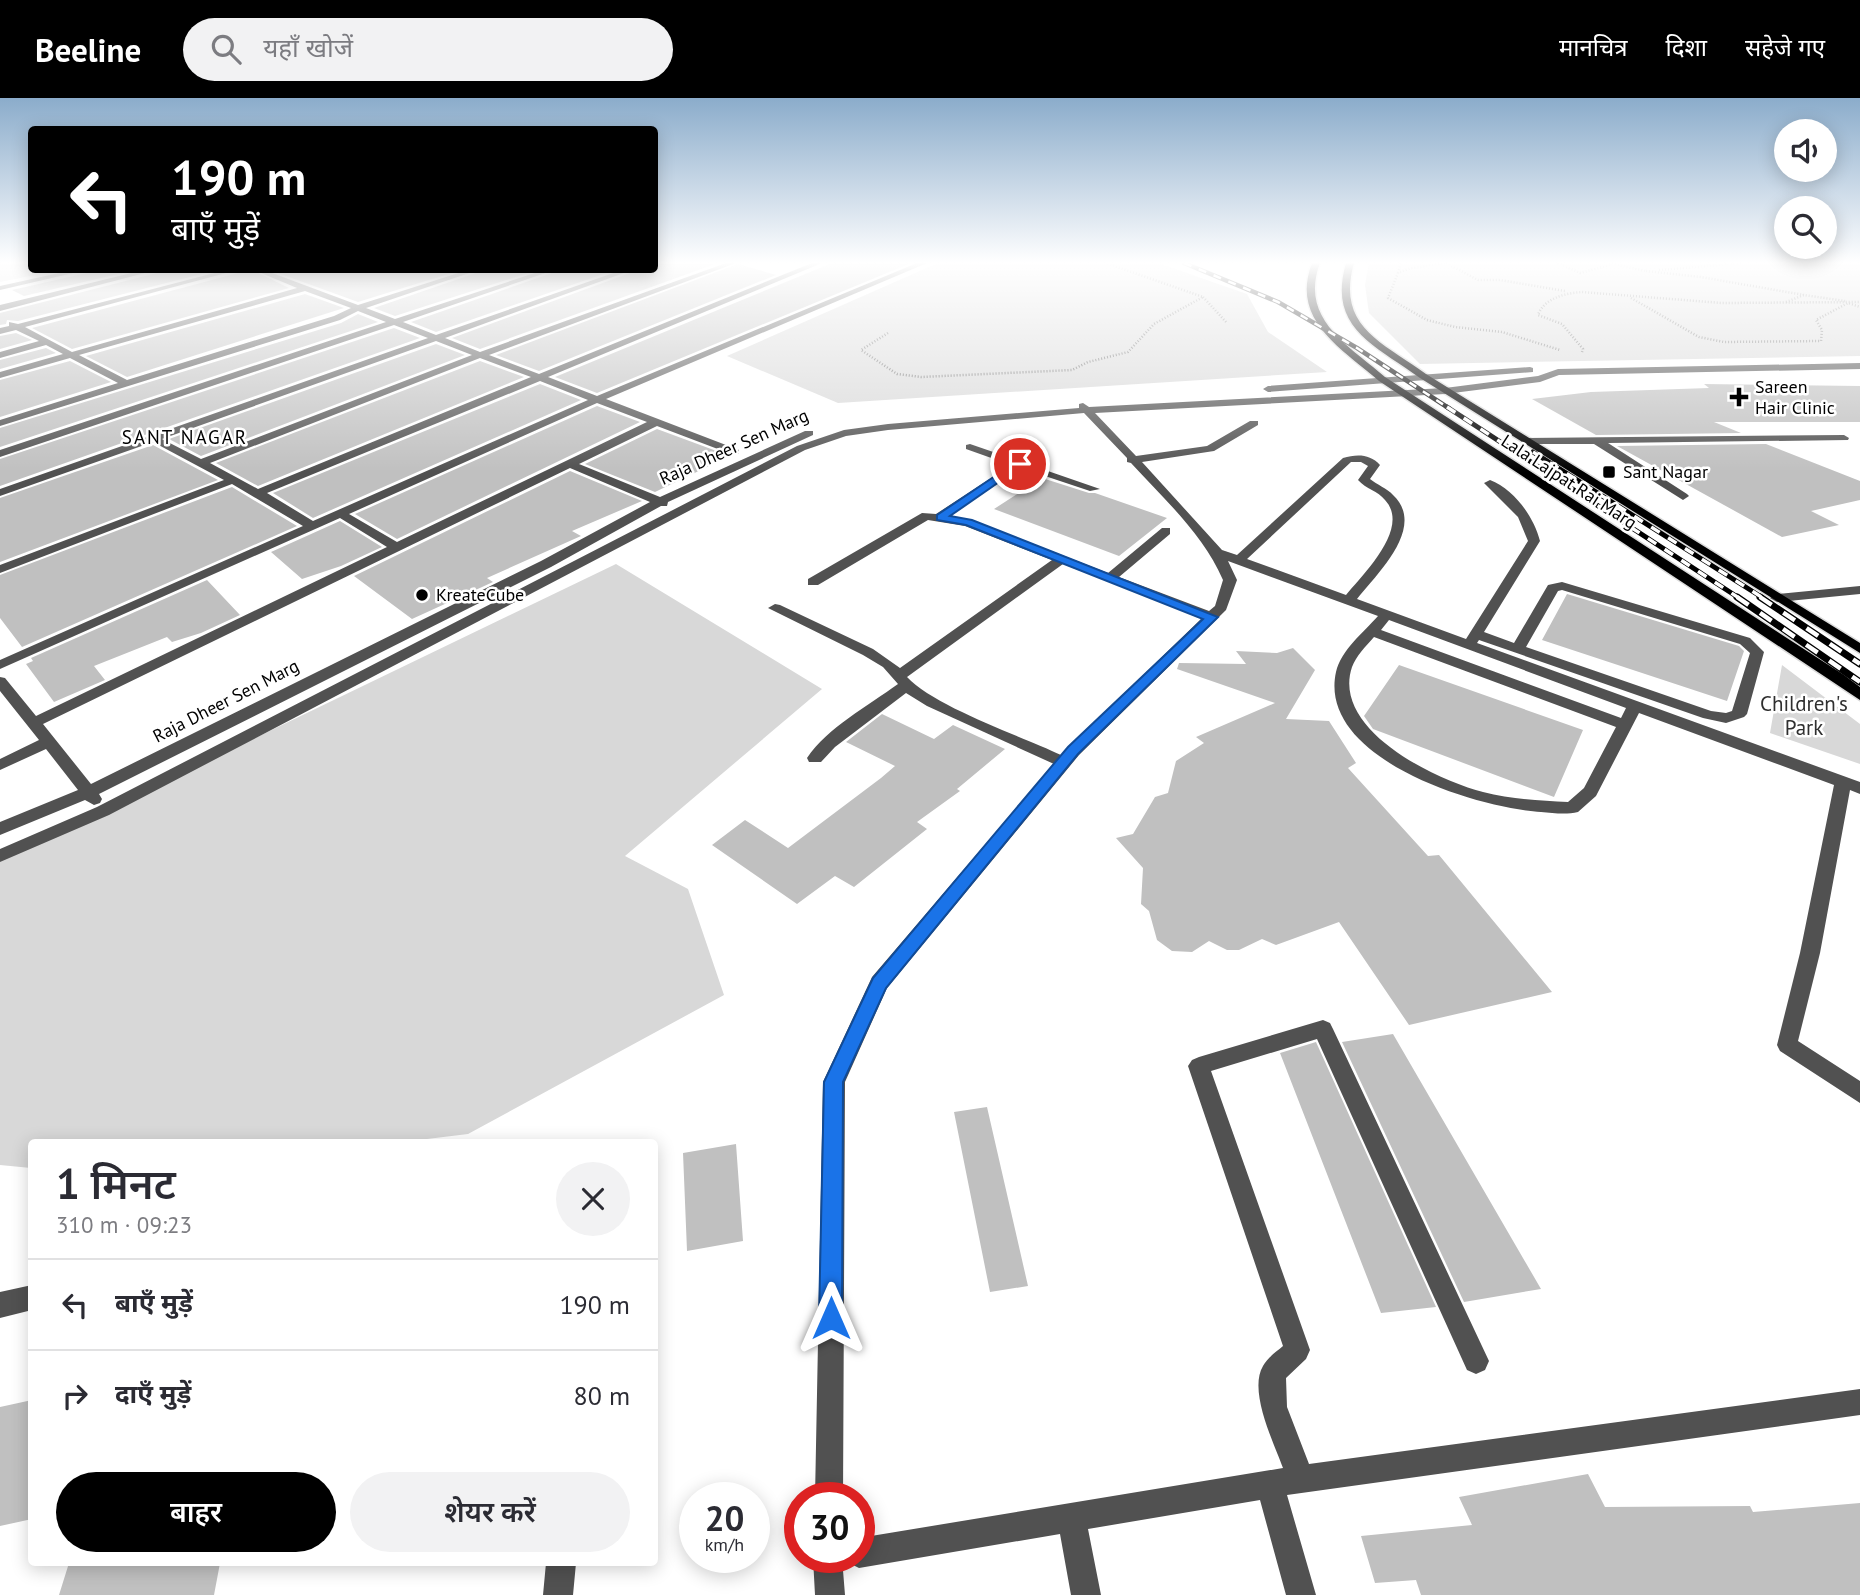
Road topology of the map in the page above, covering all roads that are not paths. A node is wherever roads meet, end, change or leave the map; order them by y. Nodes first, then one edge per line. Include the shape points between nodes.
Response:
1 (29, 333) edge
2 (149, 333) edge
3 (290, 333) edge
4 (362, 333) edge
5 (424, 333) edge
6 (452, 333) edge
7 (541, 333) edge
8 (648, 333) edge
9 (756, 333) edge
10 (1331, 333) edge
11 (1366, 333) edge
12 (438, 338) junction
13 (47, 342) junction
14 (0, 355) edge
15 (71, 355) junction
16 (480, 355) junction
17 (1860, 366) edge
18 (1558, 372) junction
19 (0, 375) edge
20 (1423, 376) junction
21 (540, 377) junction
22 (1382, 379) junction
23 (127, 384) junction
24 (1445, 391) junction
25 (1402, 393) junction
26 (78, 399) junction
27 (598, 399) junction
28 (89, 405) dead end
29 (1082, 406) junction
30 (101, 411) dead end
31 (112, 416) junction
32 (656, 422) junction
33 (0, 423) edge
34 (1254, 423) dead end
35 (1844, 438) dead end
36 (156, 440) junction
37 (1526, 441) junction
38 (1597, 441) junction
39 (970, 447) dead end
40 (735, 452) dead end
41 (0, 454) edge
42 (1131, 460) junction
43 (201, 463) junction
44 (570, 464) junction
45 (1020, 464) junction
46 (233, 480) junction
47 (1490, 482) dead end
48 (1094, 489) dead end
49 (0, 493) edge
50 (258, 493) junction
51 (1683, 496) dead end
52 (659, 502) junction
53 (681, 511) junction
54 (341, 514) junction
55 (940, 517) junction
56 (312, 526) junction
57 (1166, 531) dead end
58 (397, 548) junction
59 (1218, 553) junction
60 (1062, 559) junction
61 (1239, 560) junction
62 (0, 569) edge
63 (1109, 578) junction
64 (813, 582) dead end
65 (1860, 590) edge
66 (1777, 598) junction
67 (1348, 601) junction
68 (775, 608) dead end
69 (1386, 615) junction
70 (1211, 617) junction
71 (1373, 632) junction
72 (1472, 640) junction
73 (1518, 649) junction
74 (1860, 649) edge
75 (0, 665) edge
76 (903, 680) junction
77 (0, 681) edge
78 (1860, 695) edge
79 (1635, 706) junction
80 (33, 723) junction
81 (1624, 724) junction
82 (48, 742) junction
83 (815, 758) dead end
84 (1064, 762) junction
85 (0, 765) edge
86 (1852, 785) edge
87 (88, 792) junction
88 (103, 811) junction
89 (0, 829) edge
90 (0, 856) edge
91 (1860, 1093) edge
92 (28, 1298) edge
93 (0, 1305) edge
94 (1476, 1361) dead end
95 (1860, 1402) edge
96 (1301, 1479) junction
97 (829, 1482) edge
98 (1270, 1484) junction
99 (1071, 1517) junction
100 (875, 1550) edge
101 (561, 1566) edge
102 (830, 1573) edge
103 (558, 1595) edge
104 (830, 1595) edge
105 (1086, 1595) edge
106 (1301, 1595) edge

1 - 13 street
2 - 15 street
3 - 23 street
4 - 31 street
5 - 12 street
6 - 12 street
7 - 16 street
8 - 21 street
9 - 27 street
10 - 22 main road, Lala Lajpat Rai Marg
11 - 20 main road, Lala Lajpat Rai Marg
12 - 16 street
12 - 36 street
13 - 14 street
13 - 15 street
15 - 19 street
15 - 23 street
16 - 21 street
16 - 43 street
17 - 18 street
18 - 20 street, Raja Dheer Sen Marg via 1527,369
18 - 24 street, Raja Dheer Sen Marg via 1540,379
20 - 22 street, Raja Dheer Sen Marg
20 - 24 main road, Lala Lajpat Rai Marg
21 - 27 street
21 - 50 street
22 - 25 main road, Lala Lajpat Rai Marg
22 - 29 street, Raja Dheer Sen Marg
23 - 26 street
24 - 25 street, Raja Dheer Sen Marg
24 - 37 main road, Lala Lajpat Rai Marg
25 - 29 street, Raja Dheer Sen Marg
25 - 78 main road, Lala Lajpat Rai Marg
26 - 28 street
26 - 33 street
27 - 32 street
27 - 54 street
29 - 42 street
29 - 52 street, Raja Dheer Sen Marg via 926,412 842,423 784,443
29 - 53 street, Raja Dheer Sen Marg via 844,433 801,448
30 - 31 street
31 - 41 street
32 - 40 street
32 - 44 street
34 - 42 street via 1210,449
35 - 38 street
36 - 43 street
36 - 49 street
37 - 38 street
37 - 66 main road, Lala Lajpat Rai Marg
38 - 51 street
39 - 45 street
42 - 59 street
43 - 46 street
44 - 52 street
44 - 58 street
45 - 48 street
45 - 55 street
46 - 50 street
46 - 62 street
47 - 72 street via 1517,506 1531,526 1534,541
50 - 56 street
52 - 53 street
52 - 87 street, Raja Dheer Sen Marg via 546,564
53 - 88 street, Raja Dheer Sen Marg
54 - 56 street
54 - 58 street
55 - 60 street
55 - 64 street via 926,516
56 - 75 street
57 - 63 street
58 - 80 street
59 - 61 street
59 - 70 street via 1230,580 1221,607
60 - 63 street
60 - 76 street
61 - 67 street
61 - 67 street via 1347,460 1373,462 1364,480 1392,500 1399,526 1395,542
63 - 70 street
65 - 66 street
66 - 74 main road, Lala Lajpat Rai Marg
67 - 69 street
68 - 76 street via 868,652
69 - 71 street
69 - 72 street
70 - 84 street
71 - 81 street
71 - 81 street via 1345,666 1346,709 1388,753 1417,772 1475,796 1532,807 1572,808 1590,792
72 - 73 street
72 - 79 street
73 - 73 street via 1553,588 1562,586 1745,641 1757,652 1739,713 1726,718
76 - 83 street
76 - 84 street via 932,703
77 - 80 street
79 - 81 street
79 - 86 street
80 - 82 street
82 - 85 street
82 - 87 street
84 - 97 street via 879,983 834,1082
86 - 91 street via 1787,1045
87 - 88 street
87 - 89 street, Raja Dheer Sen Marg
88 - 90 street, Raja Dheer Sen Marg
92 - 93 street
94 - 96 street via 1323,1029 1199,1066 1297,1350 1273,1373 1274,1406
95 - 96 street
96 - 98 street
98 - 99 street
98 - 106 street
99 - 100 street
99 - 105 street
101 - 103 street
102 - 104 street

